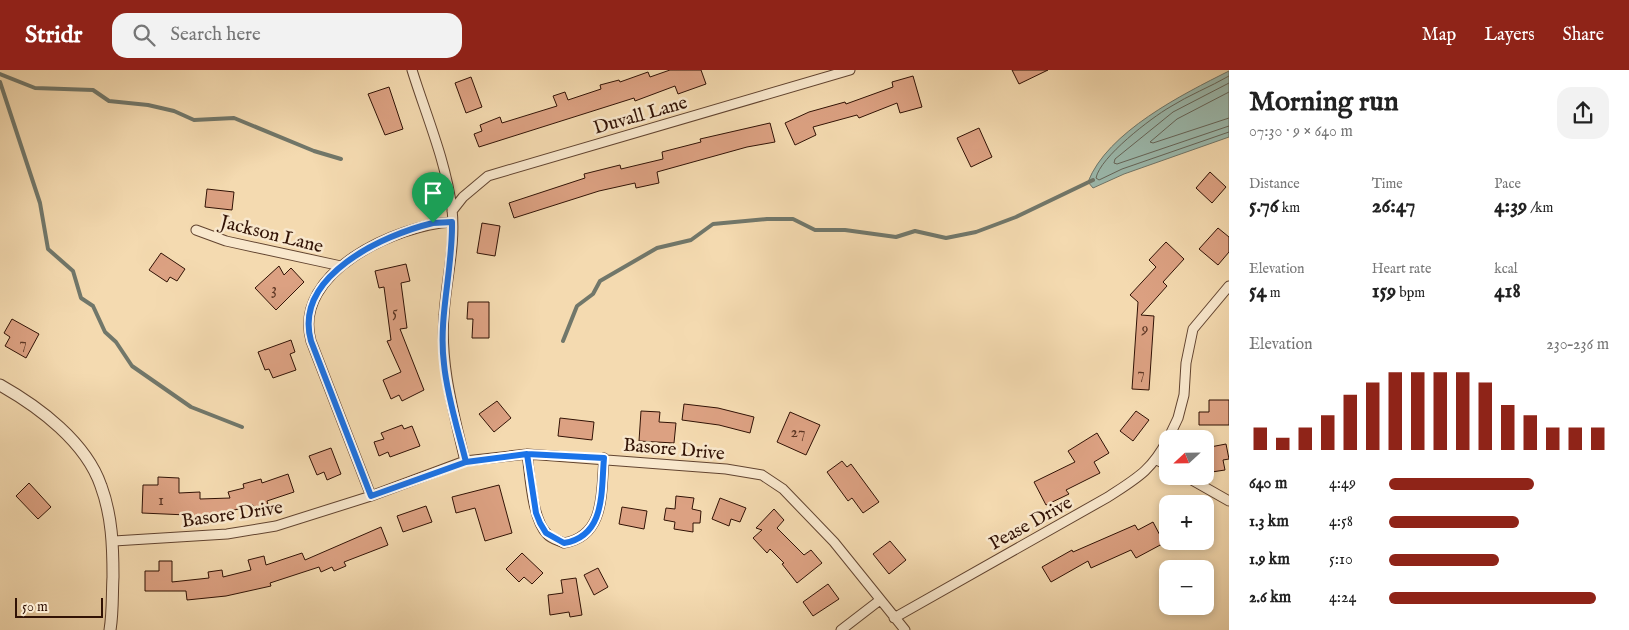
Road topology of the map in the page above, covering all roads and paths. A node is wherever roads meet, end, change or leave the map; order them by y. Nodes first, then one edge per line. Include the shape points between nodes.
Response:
1 (412, 70) edge
2 (850, 70) edge
3 (452, 212) junction
4 (452, 222) junction
5 (196, 230) dead end
6 (341, 266) junction
7 (1229, 286) edge
8 (0, 385) edge
9 (1172, 430) edge
10 (527, 454) junction
11 (1159, 456) edge
12 (604, 458) junction
13 (1157, 460) joint
14 (466, 462) junction
15 (1201, 485) edge
16 (371, 496) junction
17 (1229, 501) edge
18 (114, 541) junction
19 (880, 600) junction
20 (894, 618) junction
21 (110, 630) edge
22 (841, 630) edge
23 (905, 630) edge

1 - 3 street via 448,182
2 - 3 street, Duvall Lane via 488,176 463,197
3 - 4 street
4 - 6 street via 411,228 375,244
4 - 14 street via 444,315 444,364
5 - 6 street, Jackson Lane via 226,242
6 - 16 street via 313,301 308,327
7 - 9 street, Pease Drive via 1193,329 1184,395
8 - 18 street via 26,400 78,448 101,484
10 - 12 street, Basore Drive
10 - 12 street via 540,523 546,533 564,543 584,537 593,526 599,509
10 - 14 street, Basore Drive
11 - 13 street, Pease Drive
12 - 19 street, Basore Drive via 762,475 783,489 828,536
13 - 20 street, Pease Drive via 1139,477 1108,497
14 - 16 street, Basore Drive
15 - 17 street
16 - 18 street, Basore Drive via 276,526 227,534
18 - 21 street
19 - 20 street, Basore Drive
19 - 22 street
20 - 23 street, Basore Drive

